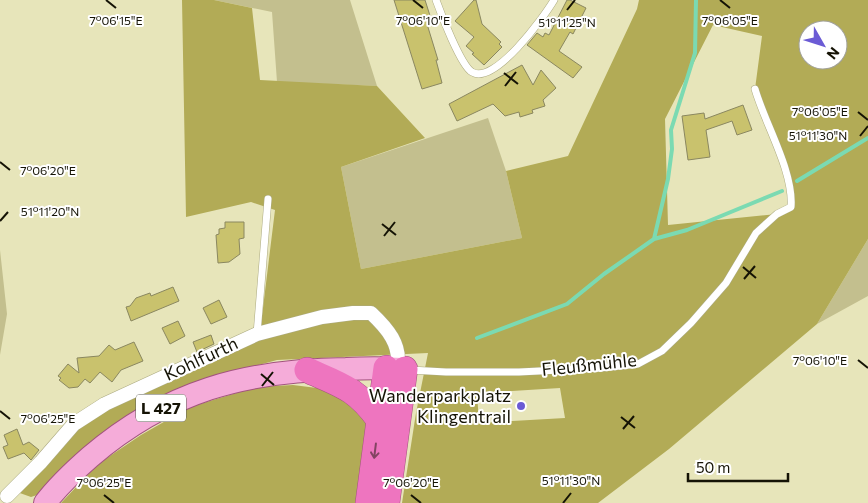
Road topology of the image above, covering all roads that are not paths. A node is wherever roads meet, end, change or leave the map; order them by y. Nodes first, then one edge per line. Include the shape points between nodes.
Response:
1 (436, 0) edge
2 (554, 0) edge
3 (755, 89) dead end
4 (268, 199) dead end
5 (257, 334) junction
6 (396, 369) junction
7 (307, 370) junction
8 (379, 420) junction
9 (7, 496) dead end
10 (45, 503) edge
11 (368, 503) edge
12 (387, 503) edge

1 - 2 lane via 465,64 477,74 496,69
3 - 6 lane, Fleußmühle via 788,176 791,207 777,214 756,233 726,283 662,351 638,364 600,368 510,372
4 - 5 lane, Kohlfurth
5 - 6 street, Kohlfurth via 322,317 371,313 383,324 397,347
5 - 9 street, Kohlfurth via 105,404 74,424
6 - 7 main road, L 427
6 - 8 highway
6 - 12 highway
7 - 8 highway via 348,388
7 - 10 main road, L 427 via 233,381 173,402 104,445
8 -> 11 highway

